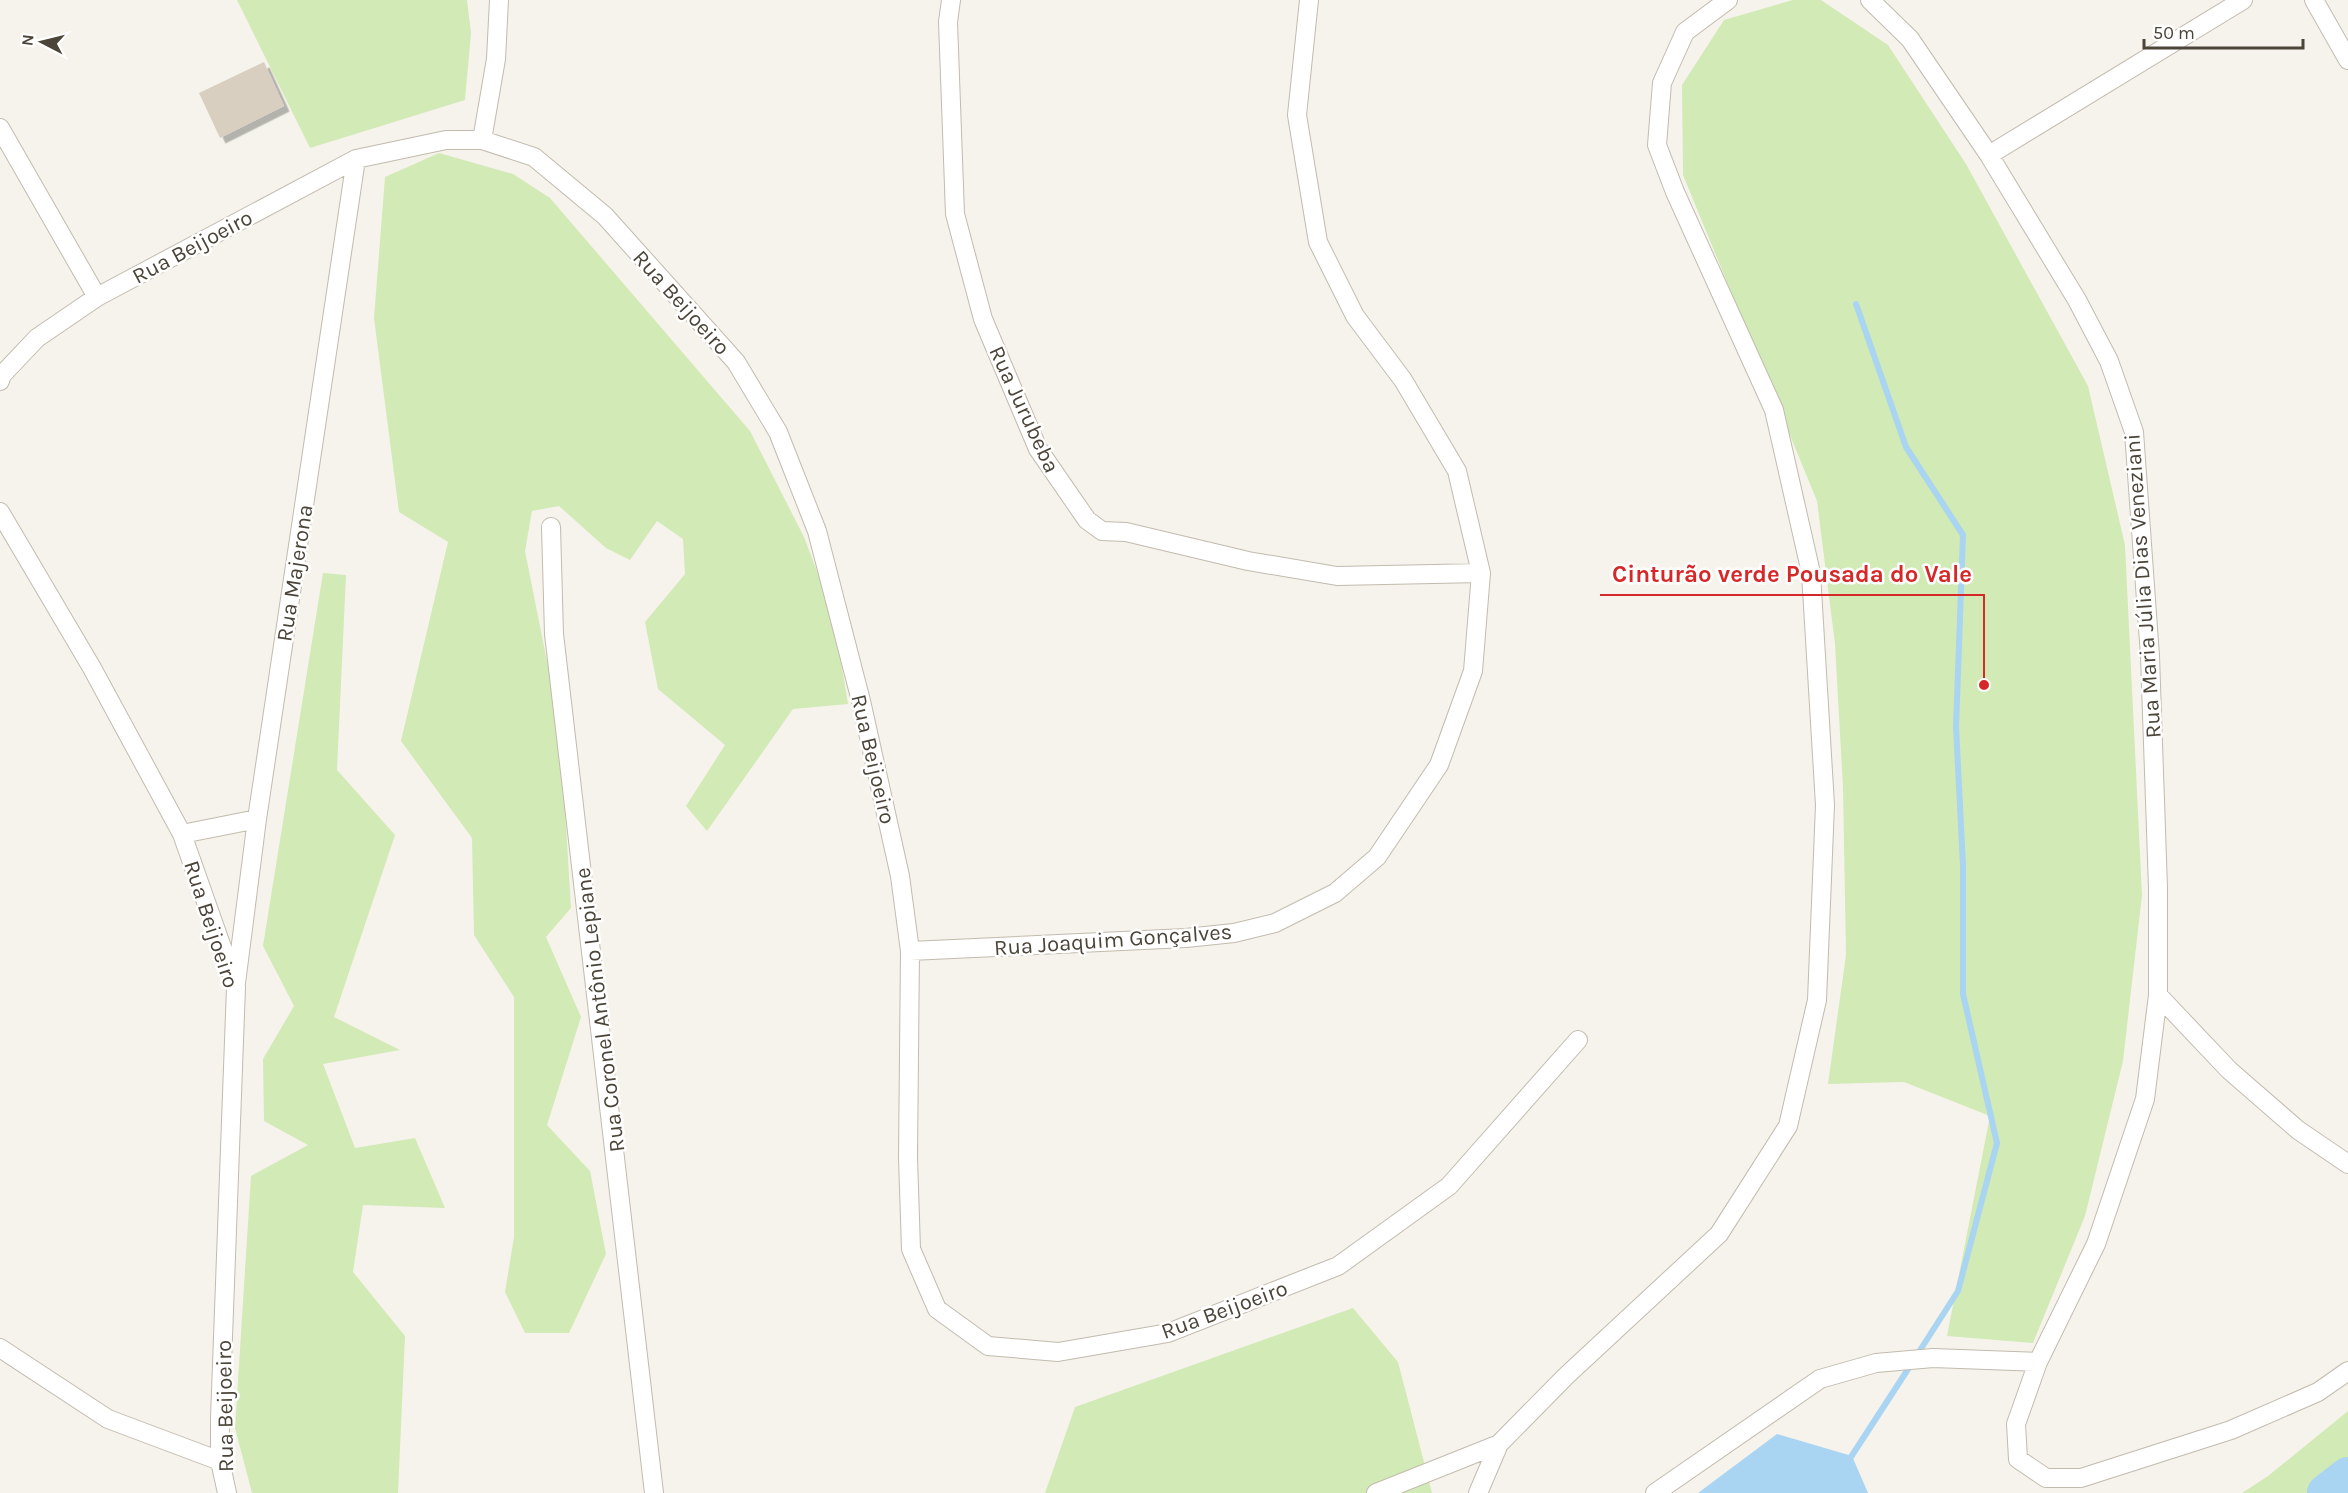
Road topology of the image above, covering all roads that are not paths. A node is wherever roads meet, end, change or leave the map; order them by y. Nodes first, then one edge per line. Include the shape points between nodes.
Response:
1 (499, 0) edge
2 (951, 0) edge
3 (1309, 0) edge
4 (1728, 0) edge
5 (1870, 0) edge
6 (2243, 0) edge
7 (2314, 0) edge
8 (2348, 60) edge
9 (0, 128) edge
10 (482, 140) junction
11 (1989, 155) junction
12 (356, 159) junction
13 (97, 297) junction
14 (0, 381) edge
15 (0, 512) edge
16 (551, 527) dead end
17 (1481, 573) junction
18 (257, 819) junction
19 (182, 834) junction
20 (910, 951) junction
21 (236, 987) junction
22 (2158, 995) junction
23 (1578, 1040) dead end
24 (2348, 1164) edge
25 (0, 1348) edge
26 (2038, 1362) junction
27 (2348, 1371) edge
28 (1499, 1444) junction
29 (220, 1461) junction
30 (227, 1493) edge
31 (654, 1493) edge
32 (1376, 1493) edge
33 (1478, 1493) edge
34 (1655, 1493) edge

1 - 10 street via 496,59
2 - 17 street, Rua Jurubeba via 948,22 955,214 983,319 1038,449 1087,520 1102,531 1126,532 1248,561 1337,576
3 - 17 street, Rua Joaquim Gonçalves via 1296,115 1318,242 1355,316 1402,380 1457,471
4 - 28 street via 1685,32 1662,83 1657,145 1774,410 1811,573 1825,805 1817,1000 1788,1126 1719,1234
5 - 11 street, Rua Maria Júlia Dias Veneziani via 1910,39
6 - 11 street
7 - 8 street
9 - 13 street
10 - 12 street, Rua Beijoeiro via 446,140
10 - 20 street, Rua Beijoeiro via 534,157 605,216 736,362 778,432 817,531 858,689 900,876
11 - 22 street, Rua Maria Júlia Dias Veneziani via 2077,300 2109,361 2134,432 2150,656
12 - 13 street, Rua Beijoeiro
12 - 18 street, Rua Majerona
13 - 14 street, Rua Beijoeiro via 37,338
15 - 19 street, Rua Beijoeiro via 92,668
16 - 31 street, Rua Coronel Antônio Lepiane via 554,633
17 - 20 street, Rua Joaquim Gonçalves via 1473,671 1439,765 1377,857 1335,892 1275,923 1234,933
18 - 19 street
18 - 21 street, Rua Majerona
19 - 21 street, Rua Beijoeiro
20 - 23 street, Rua Beijoeiro via 911,1249 937,1309 988,1346 1058,1352 1168,1333 1338,1266 1449,1186
21 - 29 street, Rua Beijoeiro
22 - 24 street via 2229,1070 2298,1130
22 - 26 street, Rua Maria Júlia Dias Veneziani via 2145,1099 2096,1244
25 - 29 street via 108,1419
26 - 27 street, Rua Maria Júlia Dias Veneziani via 2016,1424 2018,1459 2046,1478 2081,1478 2231,1430 2318,1392
26 - 34 street via 1933,1358 1876,1363 1820,1379
28 - 32 street
28 - 33 street
29 - 30 street, Rua Beijoeiro

